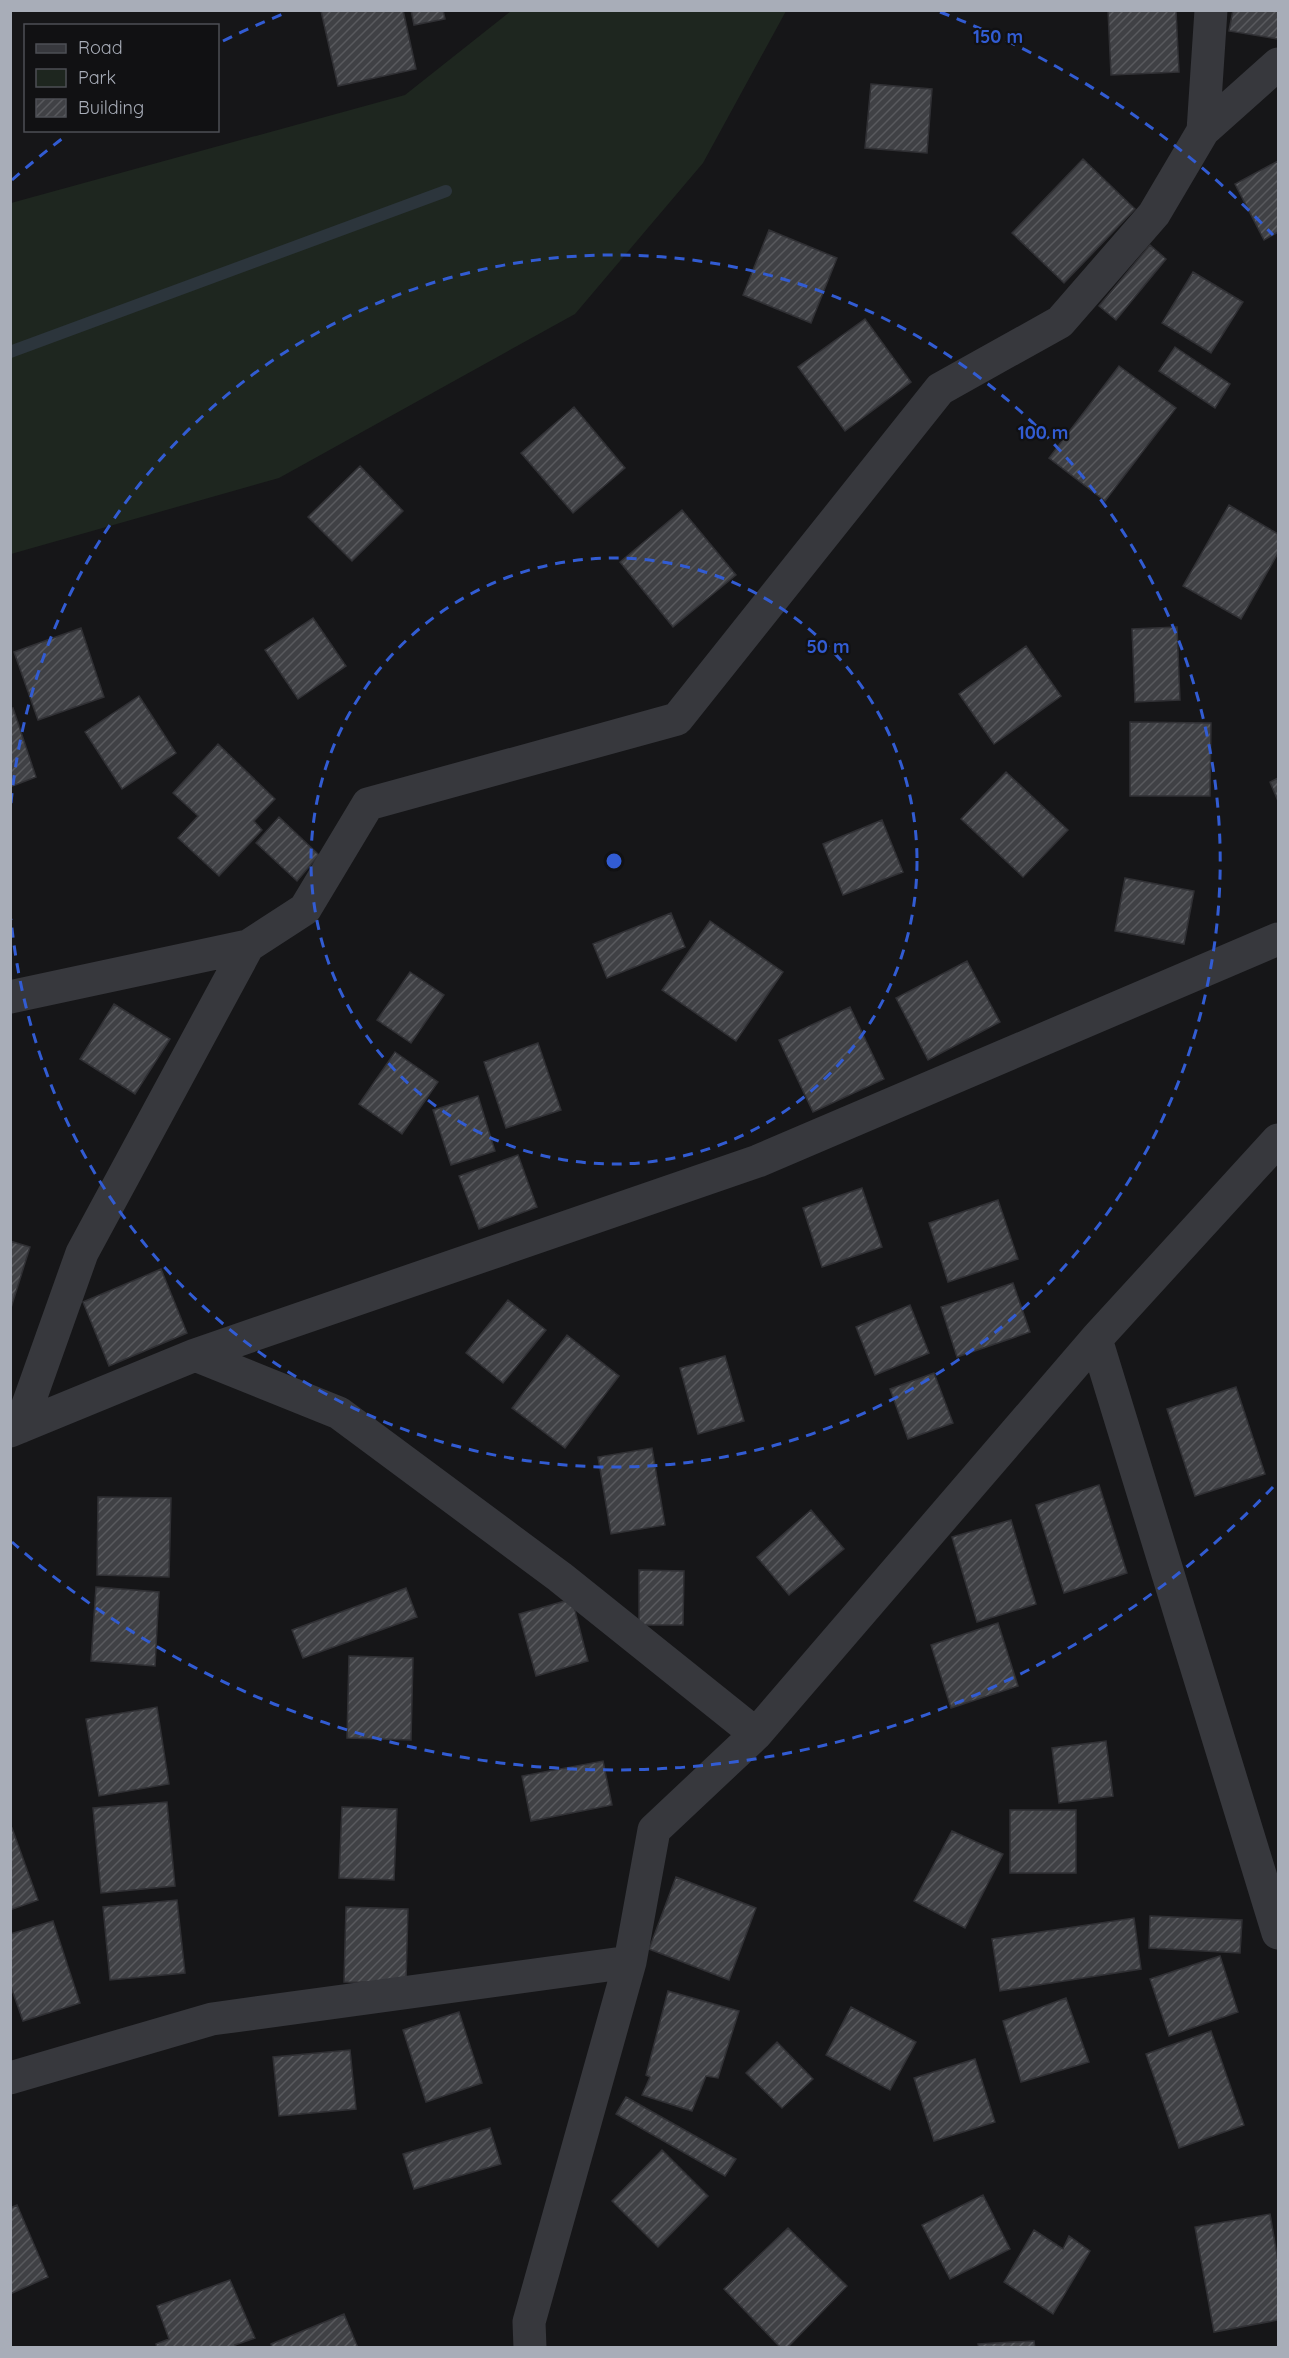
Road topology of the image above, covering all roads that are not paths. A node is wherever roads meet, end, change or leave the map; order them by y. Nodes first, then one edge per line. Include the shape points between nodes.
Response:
1 (1211, 10) edge
2 (1278, 64) edge
3 (1203, 131) junction
4 (1278, 939) edge
5 (248, 946) junction
6 (10, 997) edge
7 (1278, 1140) edge
8 (1096, 1339) junction
9 (195, 1356) junction
10 (15, 1429) edge
11 (756, 1734) junction
12 (1278, 1933) edge
13 (630, 1962) junction
14 (10, 2078) edge
15 (530, 2348) edge

1 - 3 street
2 - 3 street
3 - 5 street via 1154,214 1060,322 940,389 677,720 368,804 305,909
4 - 9 street via 758,1161
5 - 6 street
5 - 10 street via 82,1253
7 - 8 street
8 - 11 street
8 - 12 street
9 - 10 street
9 - 11 street via 339,1413 560,1577
11 - 13 street via 654,1830
13 - 14 street via 212,2019
13 - 15 street via 529,2322

